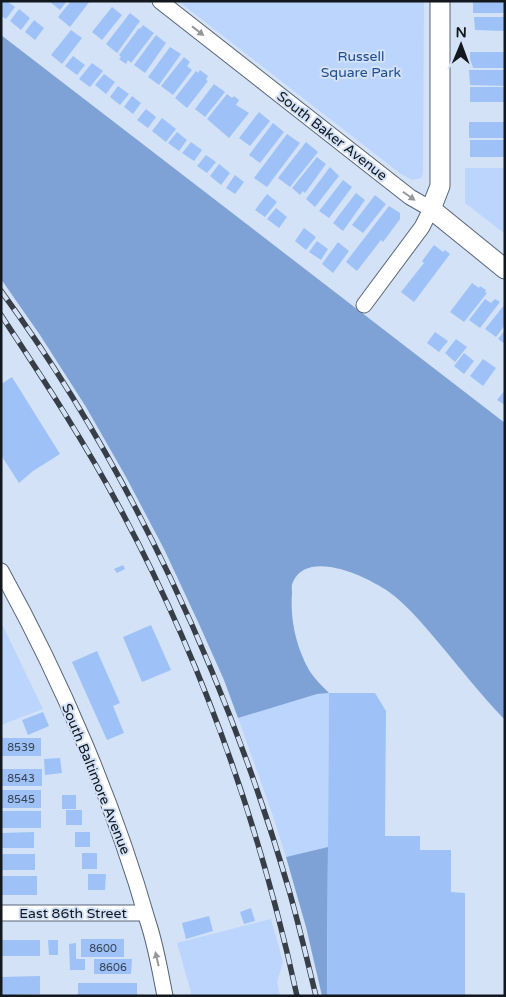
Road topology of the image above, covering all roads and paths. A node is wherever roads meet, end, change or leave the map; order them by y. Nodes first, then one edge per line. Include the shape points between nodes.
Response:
1 (160, 1) edge
2 (440, 1) edge
3 (431, 209) junction
4 (505, 269) edge
5 (364, 305) dead end
6 (1, 571) edge
7 (1, 913) edge
8 (147, 917) junction
9 (166, 996) edge

1 -> 3 street, South Baker Avenue via 410,197
2 - 3 street via 440,186
3 - 4 street, South Baker Avenue
3 - 5 street via 422,227
6 - 8 street, South Baltimore Avenue via 72,715 116,824
7 - 8 street, East 86th Street
9 -> 8 street, South Baltimore Avenue

